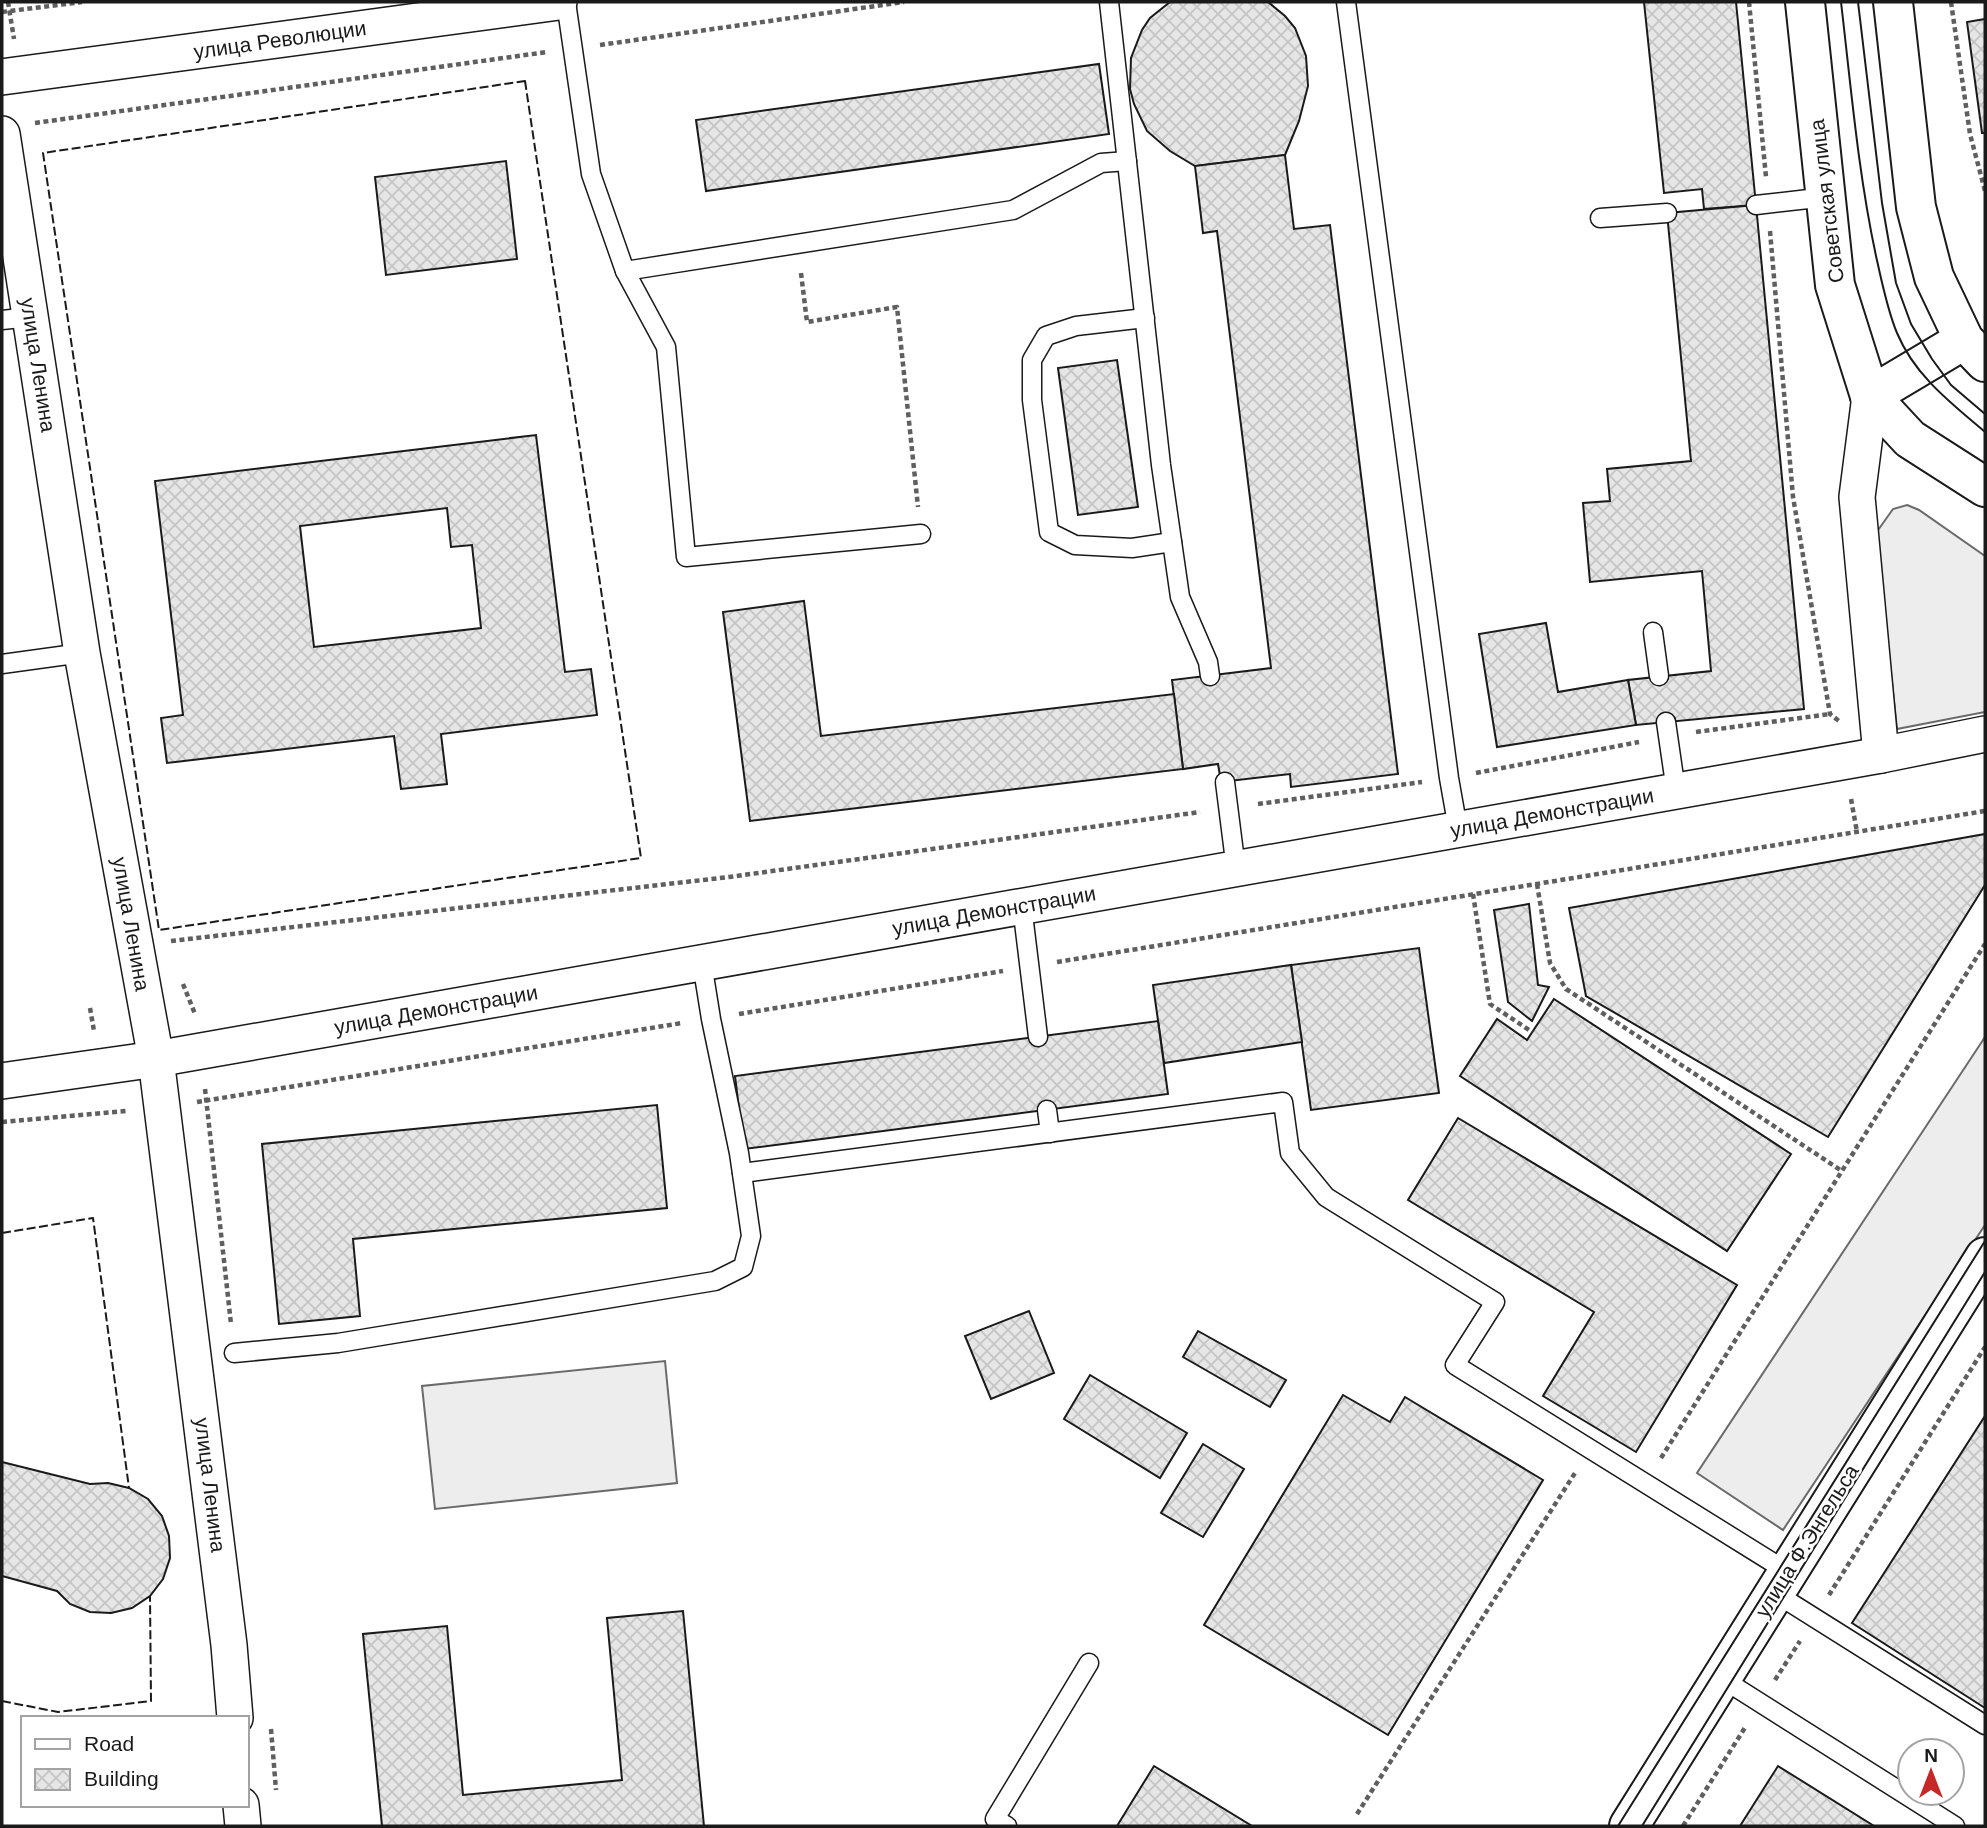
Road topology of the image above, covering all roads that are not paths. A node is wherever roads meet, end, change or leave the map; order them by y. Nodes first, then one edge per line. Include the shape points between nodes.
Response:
1 (559, 2) edge
2 (566, 2) edge
3 (1109, 2) edge
4 (1346, 2) edge
5 (1805, 2) edge
6 (1893, 2) edge
7 (2, 78) edge
8 (15, 129) edge
9 (1127, 161) junction
10 (1826, 197) junction
11 (1762, 204) road end
12 (1667, 213) dead end
13 (1600, 218) dead end
14 (625, 271) junction
15 (16, 318) edge
16 (1145, 318) junction
17 (1975, 351) edge
18 (1870, 397) junction
19 (1985, 487) edge
20 (921, 534) road end
21 (1172, 542) junction
22 (1653, 632) dead end
23 (82, 653) junction
24 (2, 663) edge
25 (1210, 676) dead end
26 (1659, 676) dead end
27 (1667, 729) road end
28 (1985, 734) edge
29 (1881, 755) junction
30 (1225, 782) dead end
31 (1676, 791) junction
32 (1458, 830) junction
33 (1236, 869) junction
34 (1022, 906) junction
35 (702, 963) junction
36 (1038, 1037) dead end
37 (156, 1059) junction
38 (2, 1081) edge
39 (1047, 1110) dead end
40 (1050, 1133) junction
41 (742, 1173) junction
42 (1985, 1256) edge
43 (234, 1353) dead end
44 (1781, 1582) junction
45 (1089, 1663) dead end
46 (1721, 1678) junction
47 (235, 1716) edge
48 (1985, 1725) edge
49 (241, 1807) edge
50 (243, 1826) edge
51 (1007, 1826) edge
52 (1629, 1826) edge
53 (1955, 1826) edge

1 - 7 street, улица Революции
2 - 14 lane via 591,174
3 - 9 lane
4 - 32 lane
5 - 10 main road, Советская улица
6 - 17 main road via 1916,207 1934,277
8 - 15 street, улица Ленина
9 - 14 lane via 1101,163 1013,210
9 - 16 lane
10 - 11 lane
10 - 18 main road, Советская улица via 1835,285
12 - 13 lane
14 - 20 lane via 666,347 687,557
15 - 23 street, улица Ленина
16 - 21 lane
16 - 21 lane via 1076,326 1046,335 1032,360 1032,400 1049,532 1075,544 1132,548
17 - 18 main road
18 - 19 main road, Советская улица via 1910,439
18 - 29 street, Советская улица via 1857,497
21 - 25 lane via 1180,597
22 - 26 lane
23 - 24 lane
23 - 37 street, улица Ленина
27 - 31 lane
28 - 29 street, улица Демонстрации
29 - 31 street, улица Демонстрации
30 - 33 lane
31 - 32 street, улица Демонстрации
32 - 33 street, улица Демонстрации
33 - 34 street, улица Демонстрации
34 - 35 street, улица Демонстрации
34 - 36 lane
35 - 37 street, улица Демонстрации
35 - 41 lane
37 - 38 street, улица Демонстрации
37 - 47 street, улица Ленина
39 - 40 lane
40 - 41 lane
40 - 44 lane via 1283,1102 1290,1153 1326,1197 1495,1302 1455,1365 1645,1483
41 - 43 lane via 751,1236 743,1267 715,1281 338,1343
42 - 44 main road, улица Ф.Энгельса
44 - 46 main road, улица Ф.Энгельса
44 - 48 lane via 1814,1619
45 - 51 lane via 995,1819
46 - 52 main road, улица Ф.Энгельса
46 - 53 lane
49 - 50 street

